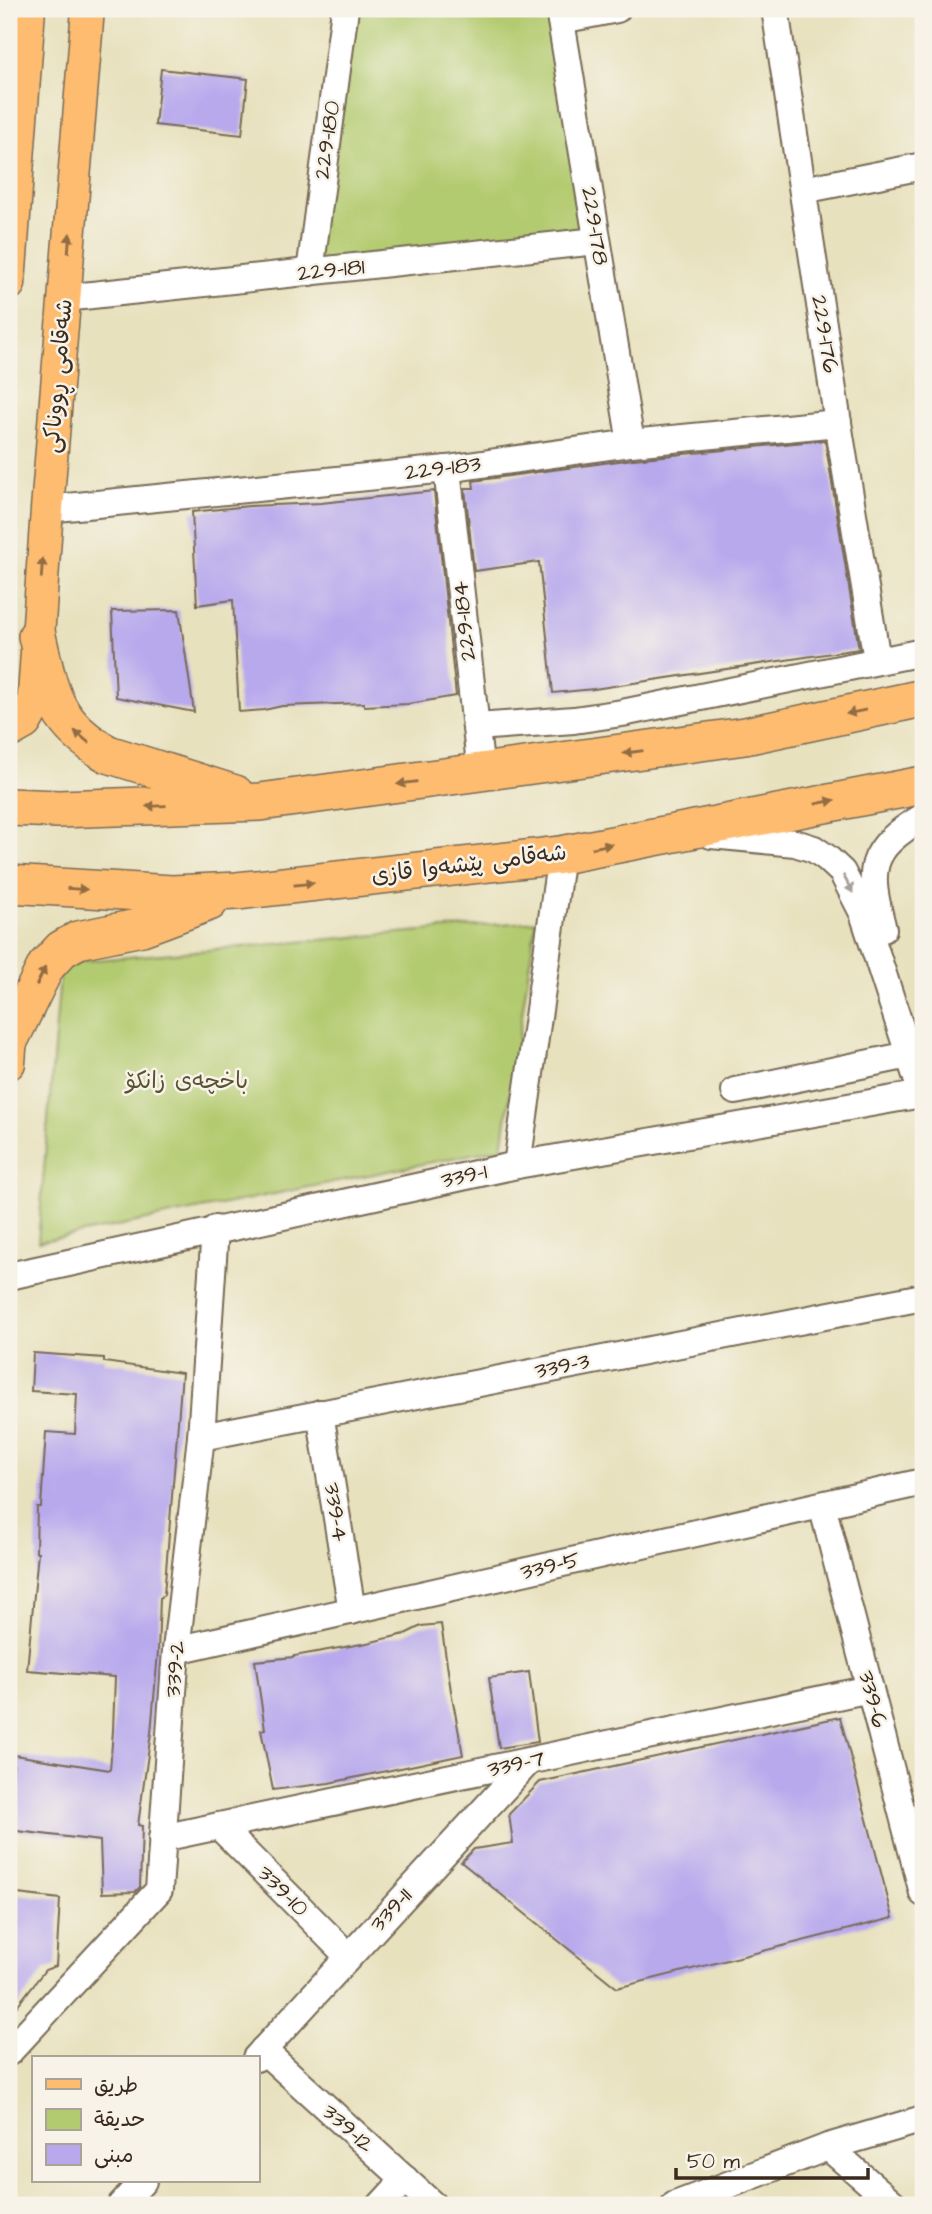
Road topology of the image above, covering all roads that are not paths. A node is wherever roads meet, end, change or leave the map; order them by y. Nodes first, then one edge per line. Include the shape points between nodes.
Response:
1 (29, 9) edge
2 (89, 9) edge
3 (345, 9) edge
4 (617, 9) edge
5 (775, 9) edge
6 (560, 14) edge
7 (923, 166) edge
8 (803, 190) junction
9 (597, 241) junction
10 (310, 272) junction
11 (9, 284) edge
12 (64, 298) junction
13 (838, 423) junction
14 (631, 443) junction
15 (447, 469) junction
16 (47, 509) junction
17 (37, 636) junction
18 (923, 652) edge
19 (877, 660) junction
20 (923, 698) edge
21 (476, 727) junction
22 (9, 732) edge
23 (481, 773) junction
24 (923, 785) edge
25 (260, 802) junction
26 (9, 807) edge
27 (923, 817) edge
28 (675, 832) junction
29 (561, 855) junction
30 (9, 884) edge
31 (237, 891) junction
32 (10, 1037) edge
33 (909, 1055) junction
34 (735, 1091) dead end
35 (923, 1095) edge
36 (517, 1165) junction
37 (215, 1229) junction
38 (9, 1276) edge
39 (923, 1297) edge
40 (320, 1413) junction
41 (201, 1437) junction
42 (923, 1482) edge
43 (822, 1505) junction
44 (352, 1611) junction
45 (176, 1650) junction
46 (870, 1689) junction
47 (528, 1762) junction
48 (219, 1826) junction
49 (162, 1838) junction
50 (923, 1893) edge
51 (348, 1956) junction
52 (9, 2052) edge
53 (259, 2054) edge
54 (923, 2119) edge
55 (828, 2147) junction
56 (405, 2179) junction
57 (142, 2182) edge
58 (121, 2205) edge
59 (382, 2205) edge
60 (433, 2205) edge
61 (675, 2205) edge
62 (895, 2205) edge

1 - 11 main road
12 -> 2 main road, شەقامی ڕووناکی
3 - 10 street, 229-180
4 - 6 street
5 - 8 street, 229-176
6 - 9 street, 229-178
7 - 8 street
8 - 13 street, 229-176
9 - 10 street, 229-181
9 - 14 street, 229-178
10 - 12 street, 229-181
12 - 16 main road, شەقامی ڕووناکی
13 - 14 street, 229-183
13 - 19 street, 229-176
14 - 15 street, 229-183
15 - 16 street, 229-183
15 - 21 street, 229-184
17 -> 16 main road, شەقامی ڕووناکی
17 - 22 main road, شەقامی ڕووناکی via 33,709 26,723
25 -> 17 highway via 108,754 89,743 59,711
18 - 19 street
19 - 21 street via 622,713
20 -> 23 highway via 745,736
21 - 23 street, 229-184
23 -> 25 highway
28 -> 24 highway, شەقامی پێشەوا قازی
25 -> 26 highway
27 - 35 street via 891,839 880,852 873,873
29 -> 28 highway, شەقامی پێشەوا قازی
28 -> 33 street via 795,843 814,849 842,872 863,913
31 -> 29 highway, شەقامی پێشەوا قازی
29 - 36 street
30 -> 31 highway, شەقامی پێشەوا قازی via 172,894
32 -> 31 highway via 46,965 67,946 142,927
33 - 34 street
33 - 35 street
35 - 36 street, 339-1
36 - 37 street, 339-1
37 - 38 street, 339-1
37 - 41 street, 339-2
39 - 40 street, 339-3
40 - 41 street, 339-3
40 - 44 street, 339-4
41 - 45 street, 339-2
42 - 43 street, 339-5
43 - 44 street, 339-5
43 - 46 street, 339-6
44 - 45 street, 339-5
45 - 49 street, 339-2
46 - 47 street, 339-7
46 - 50 street, 339-6
47 - 48 street, 339-7
47 - 51 street, 339-11
48 - 49 street, 339-7
48 - 51 street, 339-10
49 - 52 street, 339-2 via 159,1890
51 - 53 street, 339-11
53 - 56 street, 339-12
54 - 55 street
55 - 61 street
55 - 62 street
56 - 59 street
56 - 60 street, 339-12
57 - 58 street

